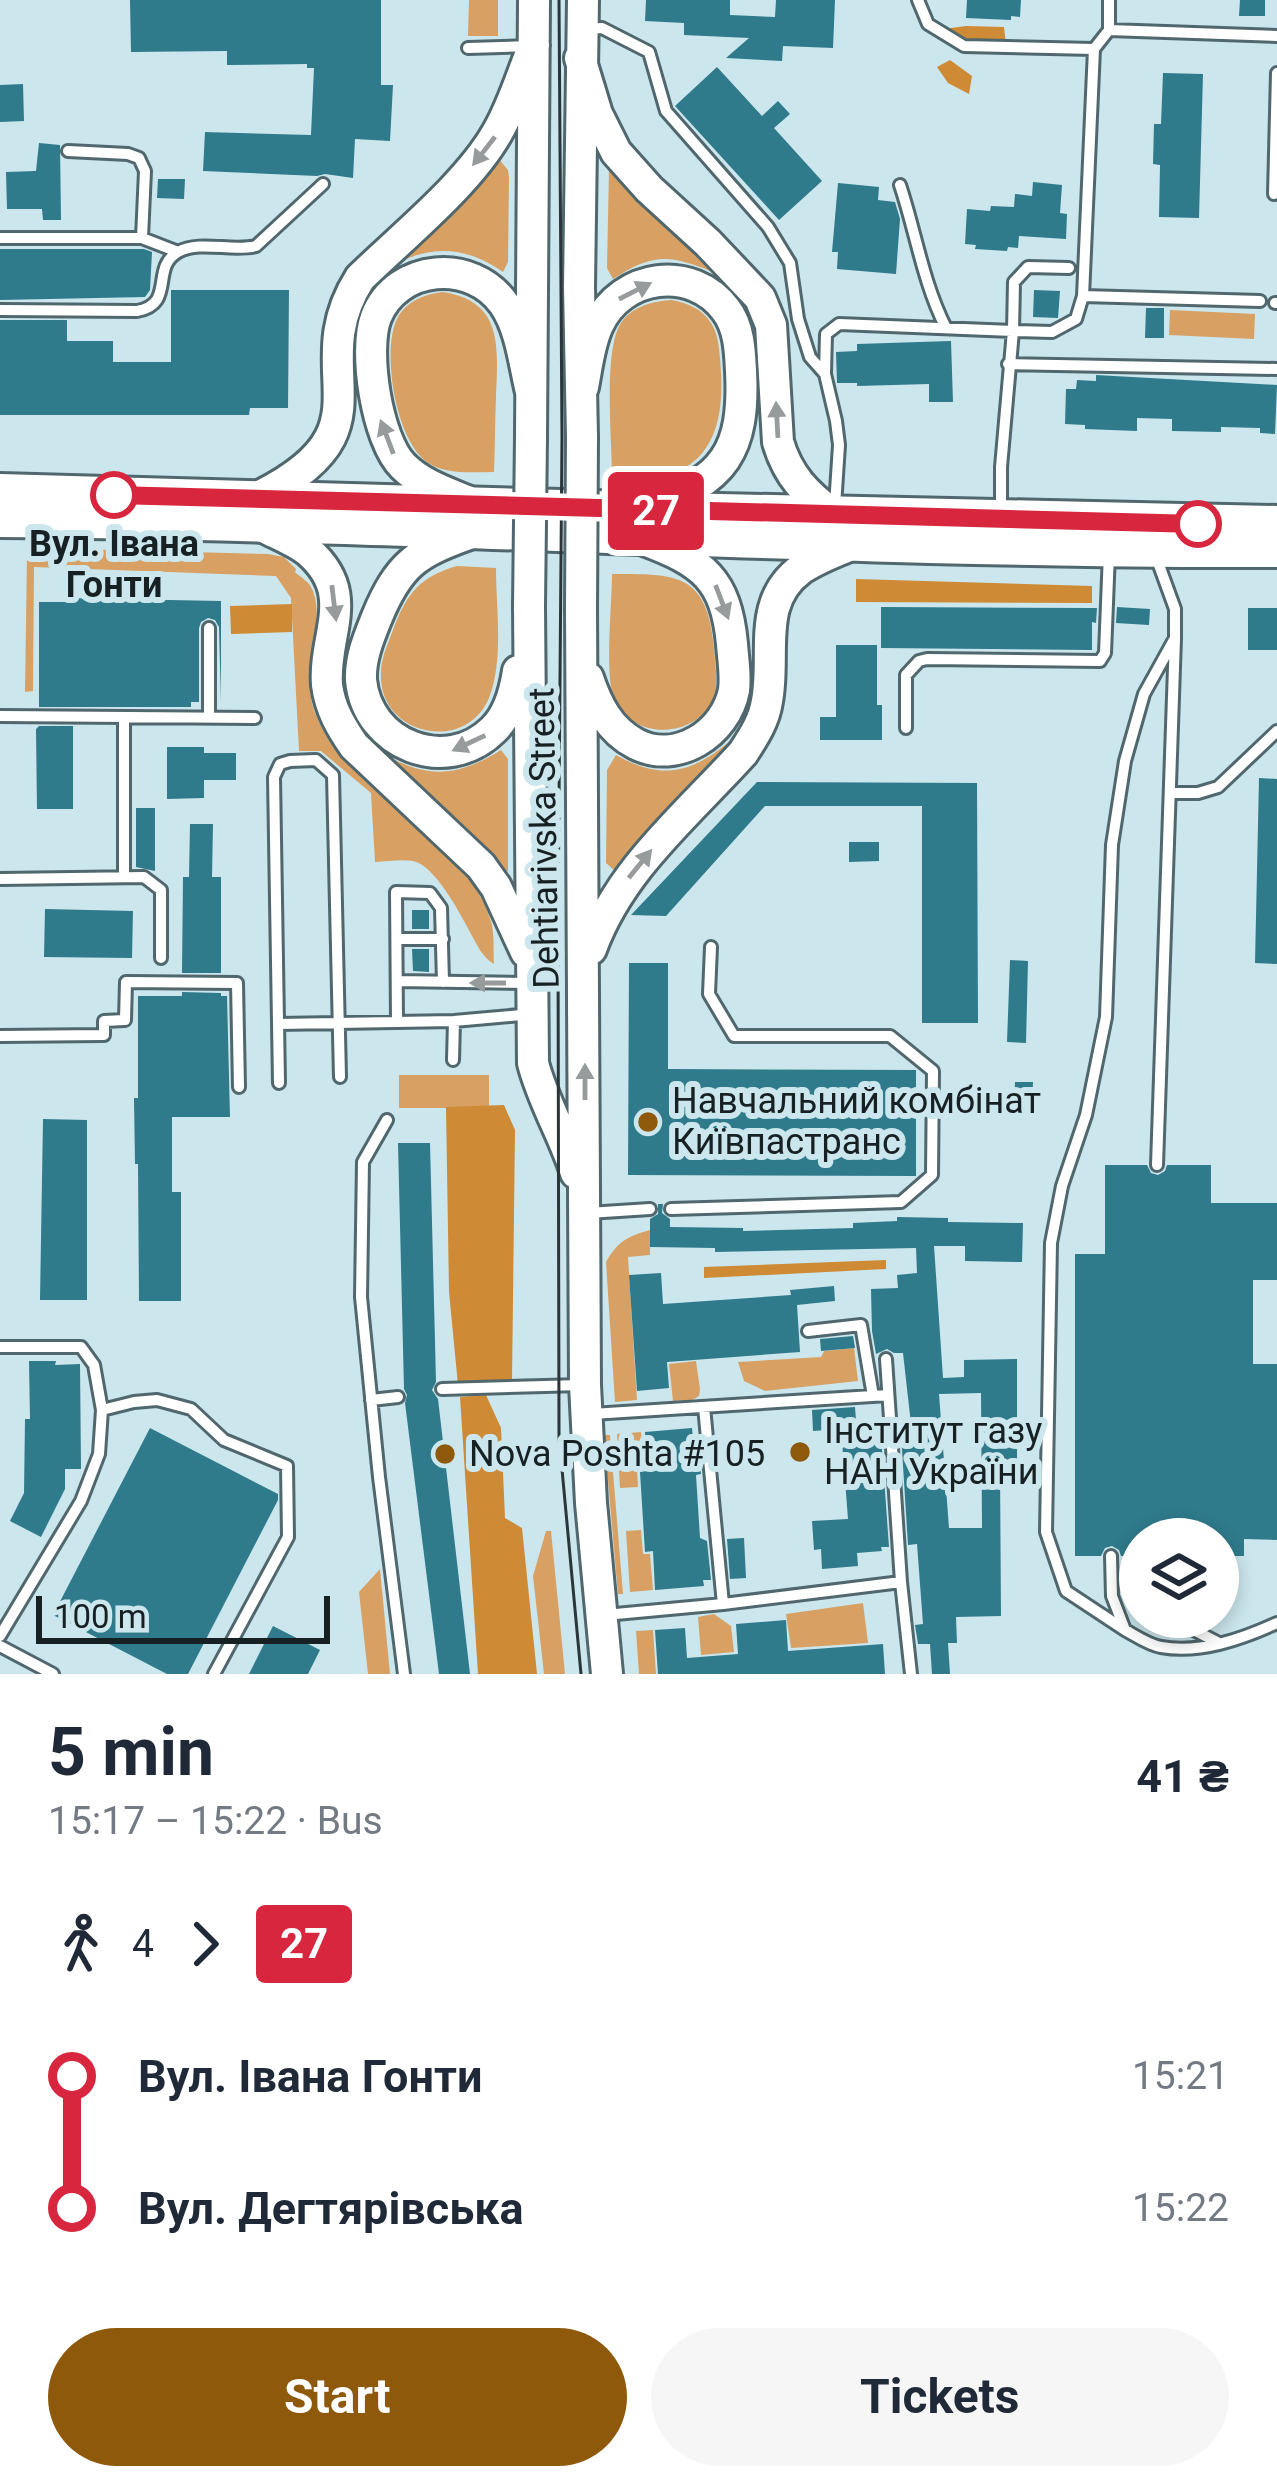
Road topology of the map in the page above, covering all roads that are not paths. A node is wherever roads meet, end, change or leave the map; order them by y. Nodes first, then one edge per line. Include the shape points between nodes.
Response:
1 (534, 0) edge
2 (918, 0) edge
3 (1109, 0) edge
4 (582, 29) edge
5 (1109, 31) junction
6 (1277, 38) edge
7 (534, 45) junction
8 (468, 48) dead end
9 (1094, 49) junction
10 (1277, 73) edge
11 (68, 152) dead end
12 (323, 184) dead end
13 (900, 185) dead end
14 (1274, 194) edge
15 (0, 238) edge
16 (142, 238) junction
17 (178, 252) junction
18 (1069, 268) dead end
19 (1083, 296) junction
20 (1260, 302) dead end
21 (0, 310) edge
22 (946, 328) junction
23 (1013, 332) junction
24 (1008, 364) junction
25 (1277, 369) edge
26 (825, 374) junction
27 (583, 388) junction
28 (531, 392) junction
29 (0, 493) edge
30 (257, 511) junction
31 (476, 518) junction
32 (0, 519) edge
33 (1001, 519) junction
34 (632, 523) junction
35 (1277, 524) edge
36 (843, 530) junction
37 (1109, 548) junction
38 (1152, 548) junction
39 (1277, 549) edge
40 (529, 606) junction
41 (209, 628) dead end
42 (1175, 638) junction
43 (580, 654) junction
44 (0, 716) edge
45 (124, 717) junction
46 (209, 718) junction
47 (255, 718) dead end
48 (906, 728) dead end
49 (1277, 731) edge
50 (1171, 793) junction
51 (124, 876) junction
52 (0, 879) edge
53 (397, 939) junction
54 (443, 939) junction
55 (711, 947) dead end
56 (161, 958) dead end
57 (585, 966) junction
58 (397, 981) junction
59 (443, 982) junction
60 (532, 988) junction
61 (397, 1022) junction
62 (454, 1022) junction
63 (338, 1023) junction
64 (278, 1024) junction
65 (0, 1036) edge
66 (453, 1060) dead end
67 (340, 1077) dead end
68 (279, 1083) dead end
69 (239, 1088) dead end
70 (387, 1120) dead end
71 (1157, 1165) dead end
72 (585, 1206) junction
73 (650, 1209) dead end
74 (670, 1209) dead end
75 (808, 1330) dead end
76 (0, 1347) edge
77 (886, 1360) dead end
78 (442, 1389) dead end
79 (888, 1395) junction
80 (873, 1396) junction
81 (398, 1397) dead end
82 (371, 1400) junction
83 (585, 1400) junction
84 (704, 1407) junction
85 (102, 1410) junction
86 (1111, 1556) dead end
87 (901, 1582) junction
88 (723, 1604) junction
89 (1119, 1614) edge
90 (602, 1615) junction
91 (1277, 1623) edge
92 (1119, 1626) edge
93 (0, 1636) edge
94 (1140, 1638) edge
95 (1209, 1638) edge
96 (1220, 1644) junction
97 (0, 1646) edge
98 (52, 1674) edge
99 (214, 1674) edge
100 (404, 1674) edge
101 (608, 1674) edge
102 (911, 1674) edge

1 - 7 main road, Dehtiarivska Street
2 - 9 lane via 928,24 964,46
3 - 5 lane
4 - 26 lane via 602,28 649,52 666,111 790,263 798,319
4 - 27 main road, Dehtiarivska Street
36 -> 4 main road via 783,458 771,325 760,298 616,152 597,114
5 - 6 lane
5 - 9 lane
7 - 8 lane
7 - 28 main road, Dehtiarivska Street
7 -> 30 main road via 491,143 349,295 337,332 339,418 324,448
9 - 19 lane
10 - 14 lane
11 - 16 lane via 139,158
12 - 17 lane via 256,246
13 - 22 lane
15 - 16 lane
16 - 17 lane
17 - 21 lane via 151,308
18 - 23 lane via 1028,267 1014,282
19 - 20 lane
19 - 23 lane via 1076,319 1052,332
22 - 23 lane
22 - 26 lane via 838,324 826,334
23 - 24 lane
24 - 25 lane
24 - 33 lane
26 - 36 lane
27 -> 34 main road via 599,322 634,287 683,281 730,313 740,346 737,437 706,478
27 - 43 main road, Dehtiarivska Street, bridge
31 -> 28 main road via 406,470 386,441 372,356 384,303 425,274 454,272 482,282 511,315
28 - 40 main road, Dehtiarivska Street, bridge
29 - 30 main road
30 - 31 main road
30 - 32 main road
30 -> 60 main road via 305,548 333,586 327,682 340,724 481,866 501,897
31 - 34 main road
40 -> 31 main road via 509,705 483,738 456,751 425,752 377,721 362,660 390,587 417,557
33 - 35 main road
33 - 36 main road
34 - 36 main road
34 -> 43 main road via 717,586 730,629 730,703 723,719 681,749 638,745 601,711
36 - 37 main road
57 -> 36 main road via 638,862 757,733 769,684 771,614 783,587
37 - 38 main road
37 - 48 lane via 1100,661 927,659 906,675
38 - 39 main road
38 - 42 lane via 1175,609
40 - 60 main road, Dehtiarivska Street
41 - 46 lane
42 - 50 lane
42 - 92 lane via 1144,694 1125,761 1112,845 1106,1017 1051,1243 1046,1532 1066,1591
43 - 57 main road, Dehtiarivska Street
44 - 45 lane
45 - 46 lane
45 - 51 lane
46 - 47 lane
49 - 50 lane via 1218,787
50 - 71 lane
51 - 52 lane
51 - 56 lane via 144,877 161,890
53 - 54 lane
53 - 54 lane via 396,892 430,893 441,908
53 - 58 lane
54 - 59 lane
55 - 74 lane via 709,994 734,1036 890,1036 933,1071 932,1175 901,1202
72 -> 57 main road, Dehtiarivska Street
58 - 59 lane
58 - 61 lane
60 -> 59 lane
60 - 62 lane
60 - 72 main road, Dehtiarivska Street via 533,1063
61 - 62 lane
61 - 63 lane
62 - 66 lane
63 - 64 lane
63 - 64 lane via 333,775 328,763 290,760 274,777
63 - 67 lane
64 - 68 lane
65 - 69 lane via 104,1035 104,1021 125,1020 126,982 237,983
70 - 82 lane via 363,1162 361,1297
72 - 73 lane
72 - 83 main road, Dehtiarivska Street
75 - 80 lane via 861,1325
76 - 85 lane via 80,1347 94,1365
77 - 79 lane
78 - 83 lane
79 - 80 lane
79 - 87 lane
80 - 84 lane
81 - 82 lane
82 - 100 lane
83 - 84 lane
83 - 90 main road, Dehtiarivska Street
84 - 88 lane
85 - 93 lane via 100,1454 81,1501
85 - 99 lane via 157,1400 191,1409 224,1440 287,1466 288,1537
86 - 89 lane
87 - 88 lane
87 - 102 lane
88 - 90 lane
90 - 101 main road, Dehtiarivska Street
91 - 96 lane
94 - 96 lane via 1156,1647
95 - 96 lane
97 - 98 lane

